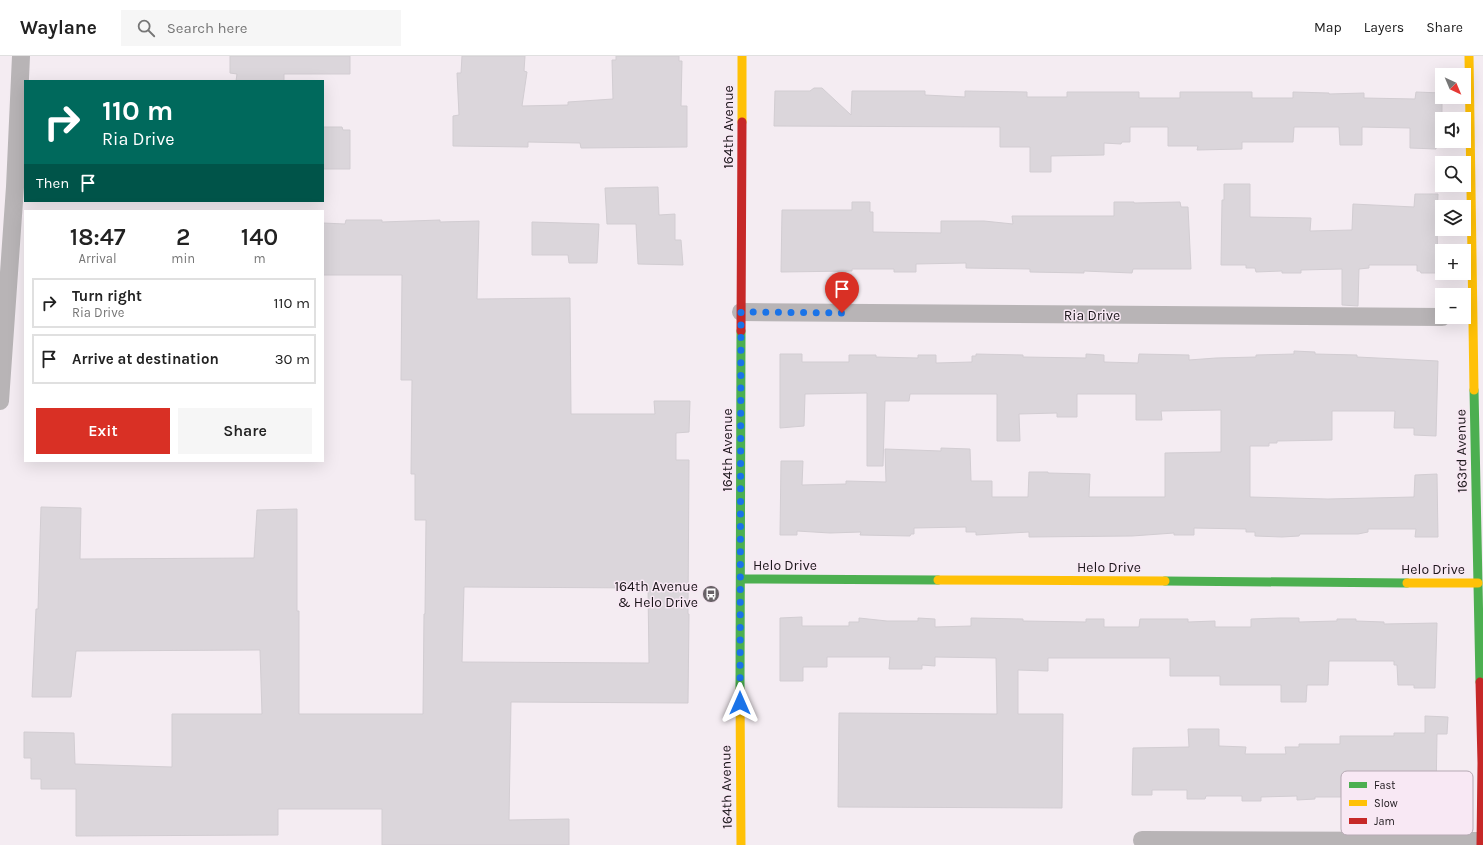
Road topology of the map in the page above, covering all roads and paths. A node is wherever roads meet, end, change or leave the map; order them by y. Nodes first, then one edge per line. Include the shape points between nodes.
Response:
1 (21, 56) edge
2 (742, 56) edge
3 (1469, 56) edge
4 (1468, 288) edge
5 (741, 312) junction
6 (1435, 317) edge
7 (1468, 324) edge
8 (0, 401) edge
9 (741, 579) junction
10 (1478, 583) junction
11 (1483, 763) edge
12 (1142, 840) dead end
13 (1481, 843) edge
14 (741, 845) edge

1 - 8 street
2 - 5 street, 164th Avenue
3 - 4 street, 163rd Avenue
5 - 6 street, Ria Drive
5 - 9 street, 164th Avenue
7 - 10 street, 163rd Avenue
9 - 10 street, Helo Drive
9 - 14 street, 164th Avenue
10 - 11 street, 163rd Avenue
11 - 13 street, 163rd Avenue
12 - 13 street

